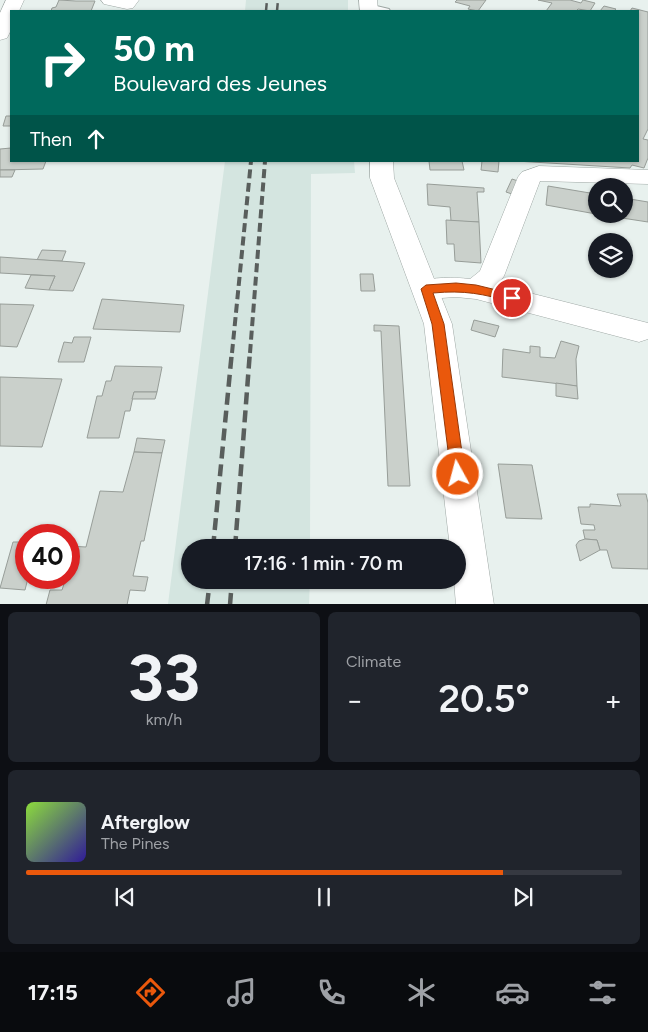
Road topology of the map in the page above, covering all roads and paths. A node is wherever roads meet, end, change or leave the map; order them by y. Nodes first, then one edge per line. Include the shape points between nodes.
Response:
1 (110, 0) edge
2 (130, 0) edge
3 (10, 11) edge
4 (0, 34) edge
5 (381, 162) edge
6 (648, 177) edge
7 (476, 288) junction
8 (426, 289) junction
9 (638, 331) dead end
10 (475, 604) edge

1 - 2 street via 127,4
3 - 4 street
5 - 8 street via 382,178
6 - 7 street via 539,172 530,177 491,276
7 - 8 street
7 - 9 street
8 - 10 street via 438,324

